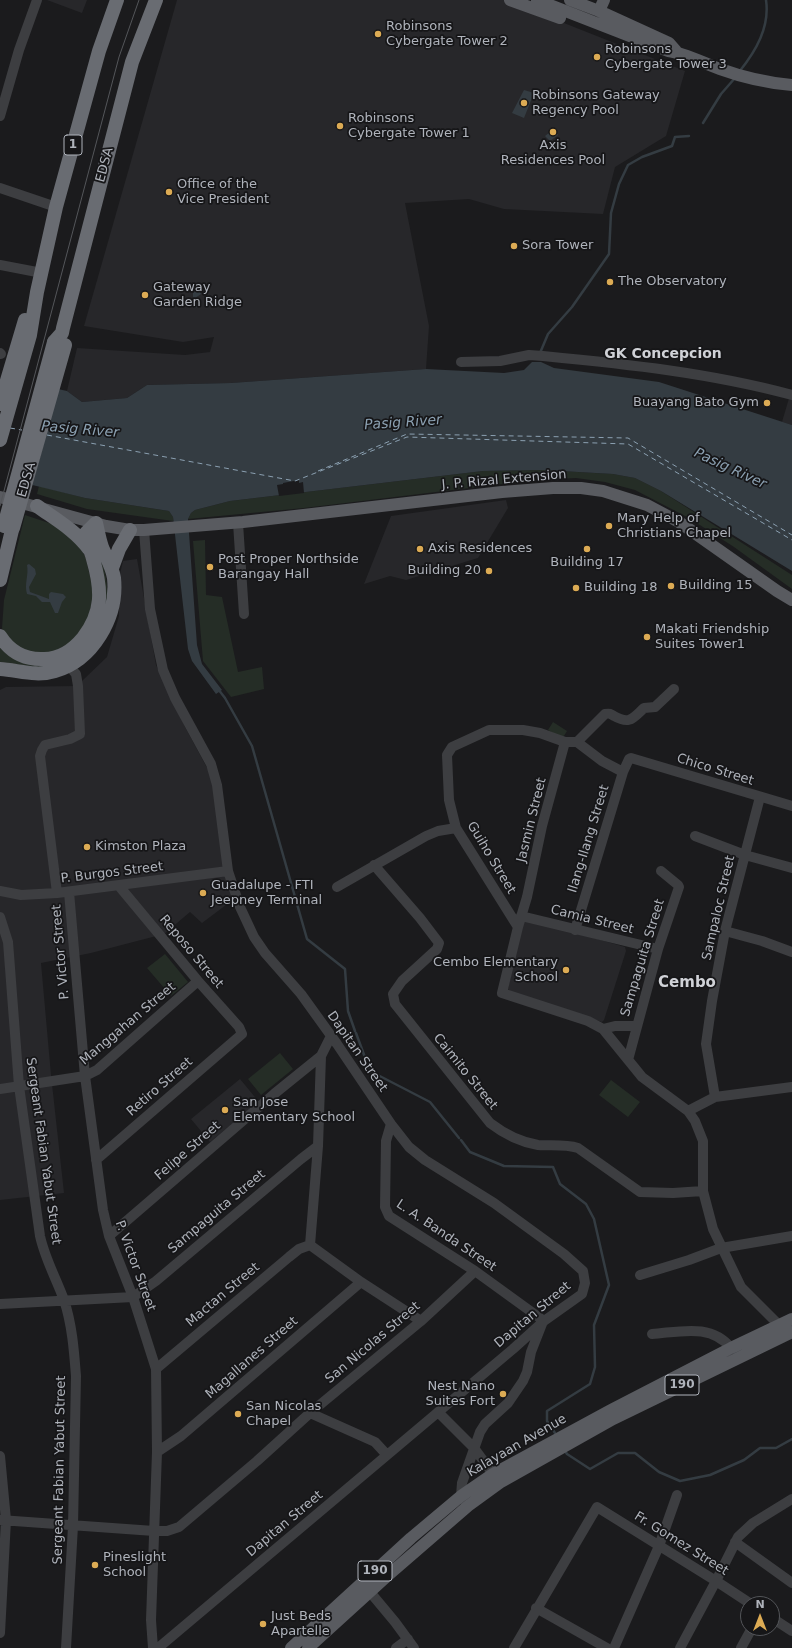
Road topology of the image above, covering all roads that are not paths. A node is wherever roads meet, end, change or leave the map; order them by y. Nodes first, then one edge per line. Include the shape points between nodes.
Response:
1 (37, 0) edge
2 (117, 0) edge
3 (156, 0) edge
4 (510, 0) edge
5 (537, 0) edge
6 (570, 0) edge
7 (581, 0) edge
8 (597, 10) edge
9 (792, 84) edge
10 (0, 116) edge
11 (0, 188) edge
12 (56, 206) junction
13 (0, 265) edge
14 (42, 273) junction
15 (25, 334) junction
16 (461, 362) dead end
17 (792, 395) edge
18 (0, 404) edge
19 (0, 440) edge
20 (0, 497) edge
21 (37, 506) junction
22 (96, 523) junction
23 (238, 523) junction
24 (10, 528) junction
25 (130, 530) junction
26 (144, 530) junction
27 (0, 543) edge
28 (89, 549) junction
29 (0, 557) edge
30 (112, 568) junction
31 (0, 580) edge
32 (792, 600) edge
33 (244, 614) dead end
34 (0, 636) edge
35 (68, 665) junction
36 (0, 669) edge
37 (674, 689) dead end
38 (565, 742) junction
39 (577, 742) junction
40 (631, 758) joint
41 (623, 772) junction
42 (760, 797) junction
43 (792, 806) edge
44 (456, 828) junction
45 (695, 836) dead end
46 (745, 855) junction
47 (374, 865) junction
48 (792, 868) edge
49 (228, 871) junction
50 (661, 871) dead end
51 (119, 886) junction
52 (337, 887) dead end
53 (69, 892) junction
54 (58, 893) junction
55 (1, 894) edge
56 (521, 916) junction
57 (1, 922) edge
58 (518, 927) junction
59 (575, 930) junction
60 (725, 932) junction
61 (658, 949) junction
62 (792, 952) edge
63 (198, 982) junction
64 (636, 1026) junction
65 (603, 1029) junction
66 (242, 1034) joint
67 (331, 1036) junction
68 (321, 1056) junction
69 (628, 1060) junction
70 (86, 1076) junction
71 (19, 1086) junction
72 (792, 1087) edge
73 (0, 1089) edge
74 (715, 1097) junction
75 (688, 1111) junction
76 (391, 1124) junction
77 (318, 1146) junction
78 (96, 1160) junction
79 (703, 1191) junction
80 (109, 1236) junction
81 (792, 1236) edge
82 (310, 1245) junction
83 (721, 1248) junction
84 (475, 1271) junction
85 (640, 1275) dead end
86 (361, 1282) junction
87 (133, 1297) junction
88 (64, 1301) junction
89 (0, 1304) edge
90 (792, 1319) edge
91 (421, 1321) junction
92 (544, 1321) junction
93 (779, 1325) junction
94 (792, 1332) edge
95 (652, 1334) dead end
96 (731, 1348) junction
97 (156, 1368) junction
98 (438, 1412) junction
99 (310, 1413) junction
100 (571, 1436) junction
101 (474, 1448) junction
102 (546, 1450) junction
103 (157, 1452) junction
104 (387, 1455) junction
105 (0, 1456) edge
106 (493, 1474) junction
107 (677, 1495) dead end
108 (461, 1496) junction
109 (792, 1499) edge
110 (468, 1506) junction
111 (3, 1520) edge
112 (73, 1526) junction
113 (154, 1531) junction
114 (735, 1542) junction
115 (659, 1546) junction
116 (716, 1580) junction
117 (792, 1582) edge
118 (370, 1592) junction
119 (740, 1596) edge
120 (536, 1608) junction
121 (780, 1623) edge
122 (792, 1631) edge
123 (0, 1633) edge
124 (748, 1636) edge
125 (408, 1638) junction
126 (66, 1648) edge
127 (153, 1648) edge
128 (158, 1648) edge
129 (290, 1648) edge
130 (308, 1648) edge
131 (396, 1648) edge
132 (414, 1648) edge
133 (514, 1648) edge
134 (606, 1648) edge
135 (614, 1648) edge
136 (680, 1648) edge
137 (741, 1648) edge

1 - 10 street
2 - 12 highway, 1 via 99,51
3 - 24 highway, EDSA, bridge via 132,62
4 - 8 main road via 566,20
5 - 8 main road
6 - 8 main road
7 - 8 main road
8 - 9 main road via 668,51 677,52 722,70 770,82
11 - 12 street
12 - 14 highway, 1
13 - 14 street
14 - 15 highway, 1
15 - 18 highway, 1
15 - 19 highway, 1
16 - 17 street via 500,361 536,355 662,370
20 - 21 main road, J. P. Rizal Extension
21 - 22 main road, J. P. Rizal Extension
21 - 28 highway via 81,538
22 - 25 main road, J. P. Rizal Extension
22 - 28 highway via 86,533
22 - 30 highway via 101,546
23 - 26 main road, J. P. Rizal Extension
23 - 32 main road, J. P. Rizal Extension via 502,492 553,488 603,491 647,505 679,522
23 - 33 street
24 - 27 highway, EDSA
24 - 29 highway, EDSA
24 - 31 highway
25 - 26 main road, J. P. Rizal Extension
25 - 30 highway
26 - 49 street, Dapitan Street via 150,609 162,663 175,698 211,764 217,785
28 - 34 highway via 93,557 100,598 91,628 79,642 60,656 33,659 15,653
30 - 35 highway via 114,597 106,624 90,648
35 - 36 highway via 43,673
35 - 54 street, P. Victor Street via 76,674 80,734 45,745 40,756
37 - 39 street via 655,708 644,708 631,720 624,721 606,714
38 - 39 street, Guiho Street
38 - 44 street, Guiho Street via 523,730 490,730 452,747 447,755 449,800
38 - 56 street, Jasmin Street
39 - 41 street via 602,761
40 - 41 street, Ilang-Ilang Street via 627,760
40 - 42 street, Chico Street
41 - 59 street, Ilang-Ilang Street
42 - 43 street, Chico Street
42 - 46 street, Sampaloc Street
44 - 47 street via 426,836
44 - 58 street, Guiho Street
45 - 46 street
46 - 48 street
46 - 60 street, Sampaloc Street
47 - 52 street
47 - 79 street, Caimito Street via 439,943 437,949 402,981 392,994 395,1004 477,1110 490,1123 502,1132 537,1144 578,1148 640,1192
49 - 51 street, P. Burgos Street
49 - 67 street, Dapitan Street via 240,907 254,937 301,994
50 - 61 street, Sampaguita Street via 679,887
51 - 53 street, P. Burgos Street
51 - 63 street, Reposo Street
53 - 54 street, P. Burgos Street
53 - 70 street, P. Victor Street
54 - 55 street, P. Burgos Street
56 - 58 street, Jasmin Street
56 - 59 street, Camia Street
57 - 71 street, Sergeant Fabian Yabut Street via 8,942
58 - 65 street, Jasmin Street via 502,994 588,1021
59 - 61 street, Camia Street
60 - 62 street
60 - 74 street, Sampaloc Street via 706,1044
61 - 64 street, Sampaguita Street
63 - 66 street, Reposo Street via 239,1027
63 - 70 street, Manggahan Street via 97,1070
64 - 65 street
64 - 69 street, Sampaguita Street
65 - 69 street
66 - 78 street, Retiro Street
67 - 68 street
67 - 76 street, Dapitan Street
68 - 77 street
68 - 80 street, Felipe Street
69 - 75 street via 642,1077
70 - 71 street, Manggahan Street
70 - 78 street, P. Victor Street
71 - 73 street, Manggahan Street
71 - 88 street, Sergeant Fabian Yabut Street via 42,1249
72 - 74 street
74 - 75 street
75 - 79 street via 704,1141
76 - 84 street, L. A. Banda Street via 386,1141 386,1211 389,1216
76 - 92 street, Dapitan Street via 415,1153 494,1203 583,1271 585,1283 582,1294
77 - 82 street
77 - 87 street, Sampaguita Street via 156,1281
78 - 80 street, P. Victor Street
79 - 83 street
80 - 87 street, P. Victor Street
81 - 83 street
82 - 86 street
82 - 97 street, Mactan Street via 299,1249
83 - 85 street
83 - 93 street via 741,1287
84 - 91 street, San Nicolas Street
84 - 92 street, L. A. Banda Street
86 - 91 street
86 - 103 street, Magallanes Street via 181,1436
87 - 88 street
87 - 97 street, P. Victor Street
88 - 89 street
88 - 112 street, Sergeant Fabian Yabut Street via 71,1327 76,1376
90 - 93 main road, Kalayaan Avenue / 190
91 - 99 street, San Nicolas Street
92 - 98 street, Dapitan Street
92 - 101 street via 531,1352 523,1381 508,1403 485,1424
93 - 96 main road, Kalayaan Avenue / 190
94 - 100 main road, Kalayaan Avenue / 190 via 613,1419
95 - 96 street via 698,1330 719,1336
96 - 100 main road, Kalayaan Avenue / 190
97 - 103 street, P. Victor Street
98 - 101 street
98 - 104 street, Dapitan Street
99 - 104 street via 375,1442
99 - 113 street, San Nicolas Street via 179,1527 167,1531
100 - 102 main road, Kalayaan Avenue / 190
101 - 106 street
101 - 108 street via 462,1484
102 - 106 main road, Kalayaan Avenue / 190
102 - 110 main road, Kalayaan Avenue / 190
103 - 113 street, P. Victor Street
104 - 128 street, Dapitan Street
105 - 111 street
106 - 108 main road, Kalayaan Avenue / 190
107 - 115 street
108 - 110 street
108 - 129 main road, Kalayaan Avenue / 190 via 410,1538
109 - 114 street via 753,1523
110 - 118 main road, Kalayaan Avenue / 190
111 - 112 street, San Nicolas Street
111 - 123 street
112 - 113 street, San Nicolas Street
112 - 126 street, Sergeant Fabian Yabut Street
113 - 127 street, P. Victor Street via 151,1620
114 - 116 street
114 - 117 street
115 - 116 street, Fr. Gomez Street
115 - 120 street, Fr. Gomez Street via 597,1507
115 - 135 street
116 - 119 street, Fr. Gomez Street
116 - 136 street
118 - 125 street
118 - 130 main road, Kalayaan Avenue / 190
120 - 133 street
120 - 134 street
121 - 122 street
124 - 137 street
125 - 131 street
125 - 132 street

